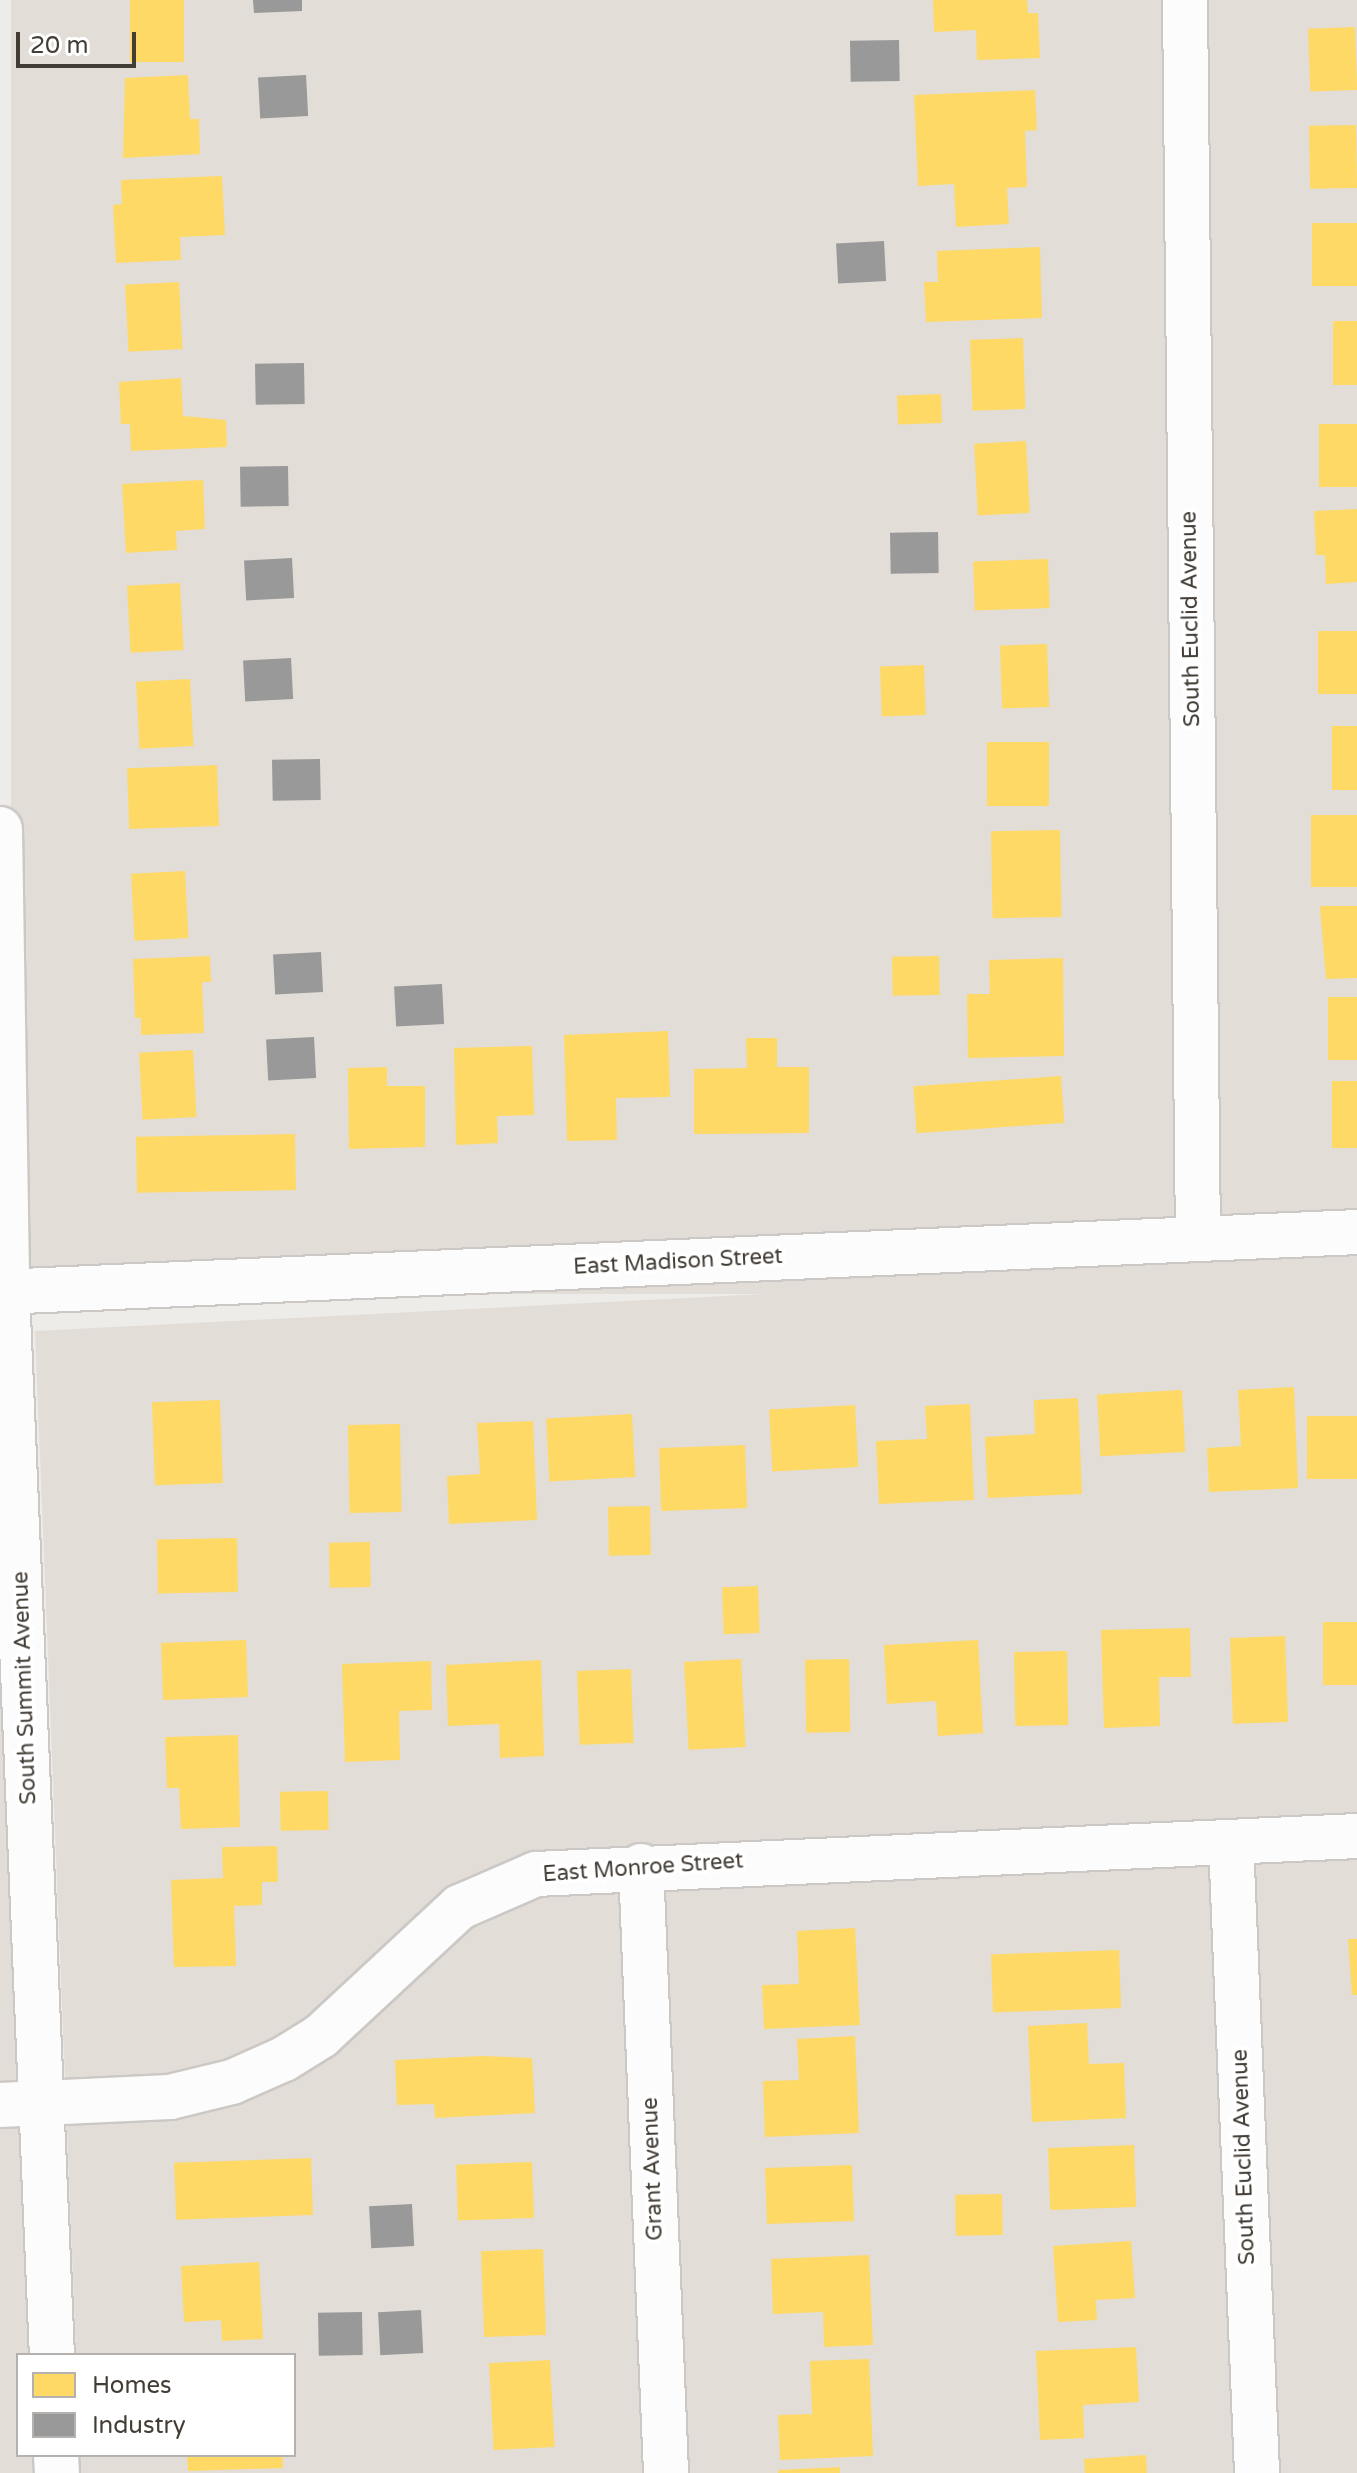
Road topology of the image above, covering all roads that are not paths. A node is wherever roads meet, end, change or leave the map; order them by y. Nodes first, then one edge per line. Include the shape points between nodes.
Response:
1 (1185, 0) edge
2 (0, 829) edge
3 (1357, 1232) edge
4 (1198, 1239) junction
5 (4, 1292) edge
6 (1357, 1836) edge
7 (1231, 1842) junction
8 (641, 1866) junction
9 (21, 2104) edge
10 (52, 2353) edge
11 (666, 2473) edge
12 (1257, 2473) edge

1 - 4 street, South Euclid Avenue
2 - 5 street, South Summit Avenue
3 - 4 street, East Madison Street
4 - 5 street, East Madison Street
5 - 9 street, South Summit Avenue
6 - 7 street, East Monroe Street
7 - 8 street, East Monroe Street
7 - 12 street, South Euclid Avenue
8 - 9 street, East Monroe Street via 536,1874 501,1885 424,1935 321,2036 232,2082 170,2097
8 - 11 street, Grant Avenue
9 - 10 street, South Summit Avenue

